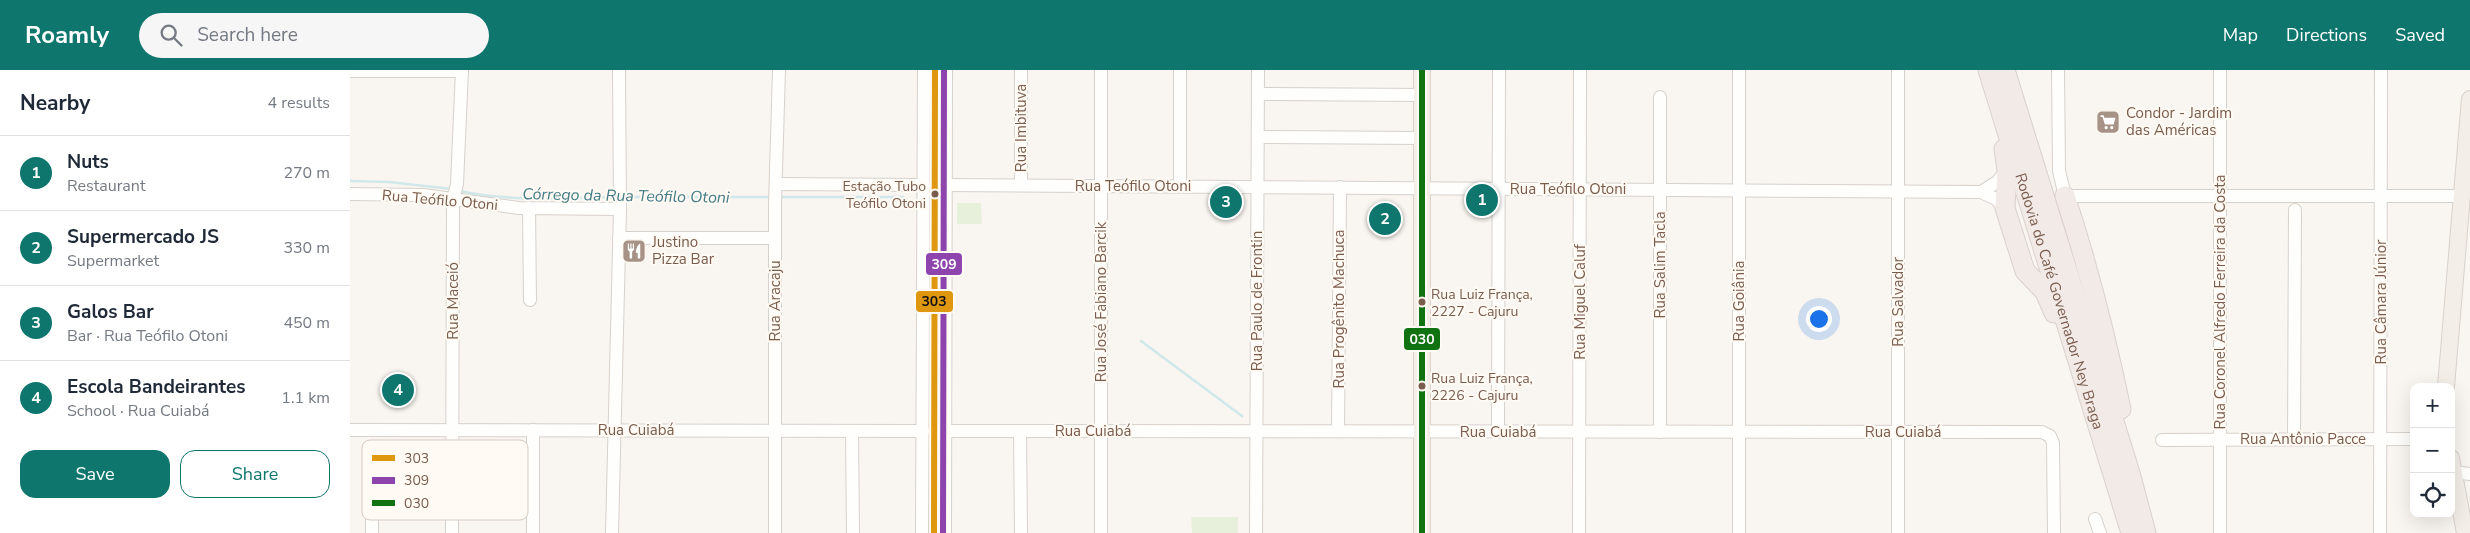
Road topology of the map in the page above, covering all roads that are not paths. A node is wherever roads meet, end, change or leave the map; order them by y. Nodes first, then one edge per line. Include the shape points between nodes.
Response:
1 (462, 70) edge
2 (619, 70) edge
3 (779, 70) edge
4 (924, 70) edge
5 (946, 70) edge
6 (1021, 70) edge
7 (1102, 70) edge
8 (1180, 70) edge
9 (1258, 70) edge
10 (1422, 70) edge
11 (1499, 70) edge
12 (1580, 70) edge
13 (1739, 70) edge
14 (1898, 70) edge
15 (1988, 70) edge
16 (2005, 70) edge
17 (2058, 70) edge
18 (2220, 70) edge
19 (2381, 70) edge
20 (350, 71) edge
21 (1995, 93) junction
22 (1258, 94) junction
23 (1422, 95) junction
24 (1660, 97) dead end
25 (2470, 99) edge
26 (1258, 137) junction
27 (1422, 138) junction
28 (2006, 170) junction
29 (924, 185) junction
30 (946, 185) junction
31 (1021, 186) junction
32 (1101, 186) junction
33 (1180, 186) junction
34 (1258, 187) junction
35 (2465, 187) edge
36 (1340, 188) junction
37 (1422, 188) junction
38 (1498, 189) junction
39 (1580, 189) junction
40 (1660, 190) junction
41 (1739, 190) junction
42 (1898, 191) junction
43 (1981, 192) junction
44 (776, 193) junction
45 (350, 194) edge
46 (2220, 195) junction
47 (2381, 195) junction
48 (2065, 196) junction
49 (453, 200) junction
50 (619, 201) junction
51 (529, 208) junction
52 (2005, 208) junction
53 (2295, 210) dead end
54 (619, 238) junction
55 (775, 238) junction
56 (530, 300) dead end
57 (2446, 383) edge
58 (2087, 390) junction
59 (350, 430) edge
60 (452, 430) junction
61 (533, 430) junction
62 (614, 430) junction
63 (775, 430) junction
64 (852, 430) junction
65 (923, 431) junction
66 (945, 431) junction
67 (1020, 431) junction
68 (1101, 431) junction
69 (1257, 431) junction
70 (1338, 431) junction
71 (1422, 431) junction
72 (1498, 432) junction
73 (1580, 432) junction
74 (1660, 432) junction
75 (1739, 432) junction
76 (1898, 432) junction
77 (2380, 439) junction
78 (2410, 439) edge
79 (452, 440) edge
80 (2162, 440) dead end
81 (2220, 440) junction
82 (2294, 440) junction
83 (2455, 466) edge
84 (2130, 473) junction
85 (2454, 473) edge
86 (2470, 474) edge
87 (2095, 519) dead end
88 (372, 520) edge
89 (452, 520) edge
90 (372, 533) edge
91 (452, 533) edge
92 (533, 533) edge
93 (612, 533) edge
94 (775, 533) edge
95 (853, 533) edge
96 (922, 533) edge
97 (945, 533) edge
98 (1021, 533) edge
99 (1101, 533) edge
100 (1256, 533) edge
101 (1422, 533) edge
102 (1579, 533) edge
103 (1739, 533) edge
104 (1898, 533) edge
105 (2054, 533) edge
106 (2100, 533) edge
107 (2131, 533) edge
108 (2146, 533) edge
109 (2220, 533) edge
110 (2380, 533) edge
111 (2465, 533) edge

1 - 20 street
1 - 49 street, Rua Maceió via 457,184
2 - 50 street
3 - 44 street, Rua Aracaju
4 - 29 street
5 - 30 street
6 - 31 street, Rua Imbituva
7 - 32 street, Rua José Fabiano Barcik
8 - 33 street
9 - 22 street, Rua Paulo de Frontin
10 - 23 main road
11 - 38 street
12 - 39 street, Rua Miguel Caluf
13 - 41 street, Rua Goiânia
14 - 42 street, Rua Salvador
15 - 21 highway, Rodovia do Café Governador Ney Braga
16 - 84 highway, Rodovia do Café Governador Ney Braga
17 - 48 street via 2059,170
18 - 46 street, Rua Coronel Alfredo Ferreira da Costa
19 - 47 street, Rua Câmara Júnior
21 - 28 highway
21 - 58 highway, Rodovia do Café Governador Ney Braga
22 - 23 street
22 - 26 street, Rua Paulo de Frontin
23 - 27 main road
24 - 40 street, Rua Salim Tacla
25 - 35 main road
26 - 27 street
26 - 34 street, Rua Paulo de Frontin
27 - 37 main road
28 - 43 street via 1997,182
28 - 52 highway
29 - 44 street
29 - 65 street
30 - 31 street, Rua Teófilo Otoni
30 - 66 street
31 - 32 street, Rua Teófilo Otoni
32 - 33 street, Rua Teófilo Otoni
32 - 68 street, Rua José Fabiano Barcik
33 - 34 street, Rua Teófilo Otoni
34 - 36 street, Rua Teófilo Otoni
34 - 69 street, Rua Paulo de Frontin
35 - 47 street
35 - 57 main road
36 - 37 street, Rua Teófilo Otoni
36 - 70 street, Rua Progênito Machuca
37 - 38 street, Rua Teófilo Otoni
37 - 71 main road
38 - 39 street, Rua Teófilo Otoni
38 - 72 street
39 - 40 street, Rua Teófilo Otoni
39 - 73 street, Rua Miguel Caluf
40 - 41 street, Rua Teófilo Otoni
40 - 74 street, Rua Salim Tacla
41 - 42 street, Rua Teófilo Otoni
41 - 75 street, Rua Goiânia
42 - 43 street, Rua Teófilo Otoni
42 - 76 street, Rua Salvador
43 - 52 street
44 - 55 street, Rua Aracaju
45 - 49 street, Rua Teófilo Otoni via 423,195
46 - 47 street
46 - 48 street
46 - 81 street, Rua Coronel Alfredo Ferreira da Costa
47 - 77 street, Rua Câmara Júnior
48 - 84 highway via 2083,249 2115,375
49 - 51 street, Rua Teófilo Otoni
49 - 60 street, Rua Maceió
50 - 51 street, Rua Teófilo Otoni
50 - 54 street
51 - 56 street
52 - 58 highway via 2025,270 2048,298 2072,362
53 - 82 street
54 - 55 street
54 - 62 street
55 - 63 street, Rua Aracaju
58 - 107 highway, Rodovia do Café Governador Ney Braga
59 - 60 street, Rua Cuiabá
60 - 61 street, Rua Cuiabá
60 - 79 street, Rua Maceió
61 - 62 street, Rua Cuiabá
61 - 92 street
62 - 63 street, Rua Cuiabá
62 - 93 street
63 - 64 street, Rua Cuiabá
63 - 94 street, Rua Aracaju
64 - 65 street, Rua Cuiabá
64 - 95 street
65 - 96 street
66 - 67 street, Rua Cuiabá
66 - 97 street
67 - 68 street, Rua Cuiabá
67 - 98 street
68 - 69 street, Rua Cuiabá
68 - 99 street, Rua José Fabiano Barcik
69 - 70 street, Rua Cuiabá
69 - 100 street, Rua Paulo de Frontin
70 - 71 street, Rua Cuiabá
71 - 72 street, Rua Cuiabá
71 - 101 main road
72 - 73 street, Rua Cuiabá
73 - 74 street, Rua Cuiabá
73 - 102 street, Rua Miguel Caluf
74 - 75 street, Rua Cuiabá
75 - 76 street, Rua Cuiabá
75 - 103 street, Rua Goiânia
76 - 104 street, Rua Salvador
76 - 105 street, Rua Cuiabá via 2042,432 2050,436 2053,443
77 - 78 street, Rua Antônio Pacce
77 - 82 street, Rua Antônio Pacce
77 - 110 street, Rua Câmara Júnior
80 - 81 street, Rua Antônio Pacce
81 - 82 street, Rua Antônio Pacce
81 - 109 street, Rua Coronel Alfredo Ferreira da Costa
83 - 86 street
84 - 108 highway, Rodovia do Café Governador Ney Braga
85 - 111 main road
87 - 106 street
88 - 90 street
89 - 91 street, Rua Maceió

